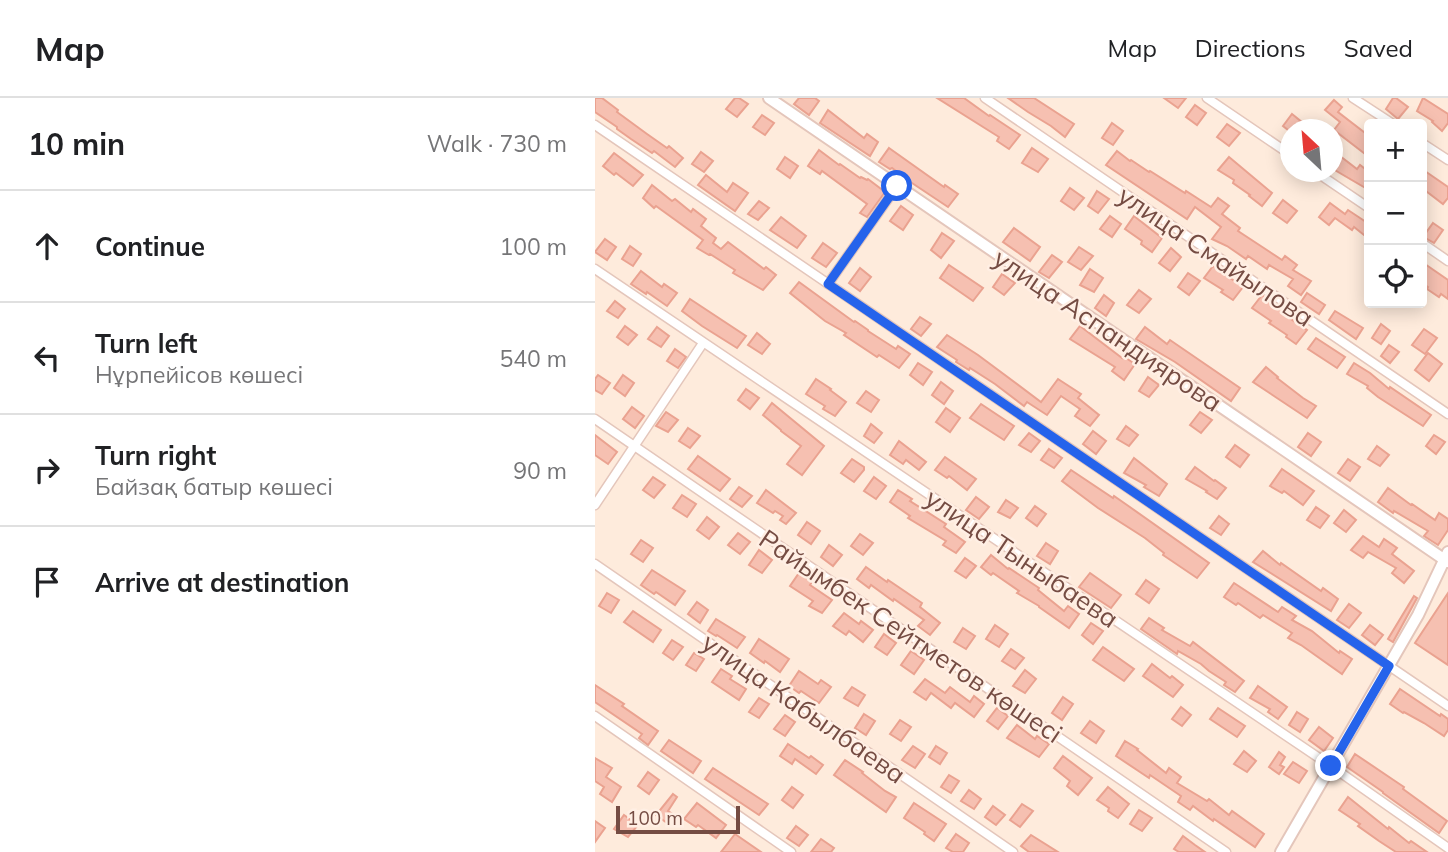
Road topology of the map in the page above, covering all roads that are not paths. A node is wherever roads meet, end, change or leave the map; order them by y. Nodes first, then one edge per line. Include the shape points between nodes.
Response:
1 (769, 98) edge
2 (985, 98) edge
3 (1207, 98) edge
4 (1353, 98) edge
5 (1385, 119) edge
6 (595, 125) edge
7 (1427, 146) edge
8 (1280, 148) edge
9 (1448, 160) edge
10 (1331, 182) edge
11 (897, 186) junction
12 (1364, 205) edge
13 (1425, 245) edge
14 (1448, 261) edge
15 (595, 269) edge
16 (828, 284) junction
17 (703, 342) junction
18 (1448, 414) edge
19 (595, 419) edge
20 (634, 446) junction
21 (595, 505) edge
22 (1447, 558) edge
23 (595, 565) edge
24 (1389, 666) junction
25 (1448, 706) edge
26 (595, 716) edge
27 (1331, 766) junction
28 (1448, 848) edge
29 (791, 852) edge
30 (1013, 852) edge
31 (1226, 852) edge
32 (1281, 852) edge

1 - 11 street, улица Аспандиярова
2 - 18 street, улица Смайылова
3 - 8 street
4 - 5 street
6 - 16 street
7 - 9 street
10 - 12 street
11 - 16 street
11 - 22 street, улица Аспандиярова
13 - 14 street
15 - 17 street, улица Тыныбаева
16 - 24 street
17 - 20 street
17 - 27 street, улица Тыныбаева
19 - 20 street, Райымбек Сейтметов көшесі
20 - 21 street
20 - 31 street, Райымбек Сейтметов көшесі
22 - 24 street
23 - 30 street, улица Кабылбаева
24 - 25 street
24 - 27 street
26 - 29 street
27 - 28 street, улица Тыныбаева
27 - 32 street

